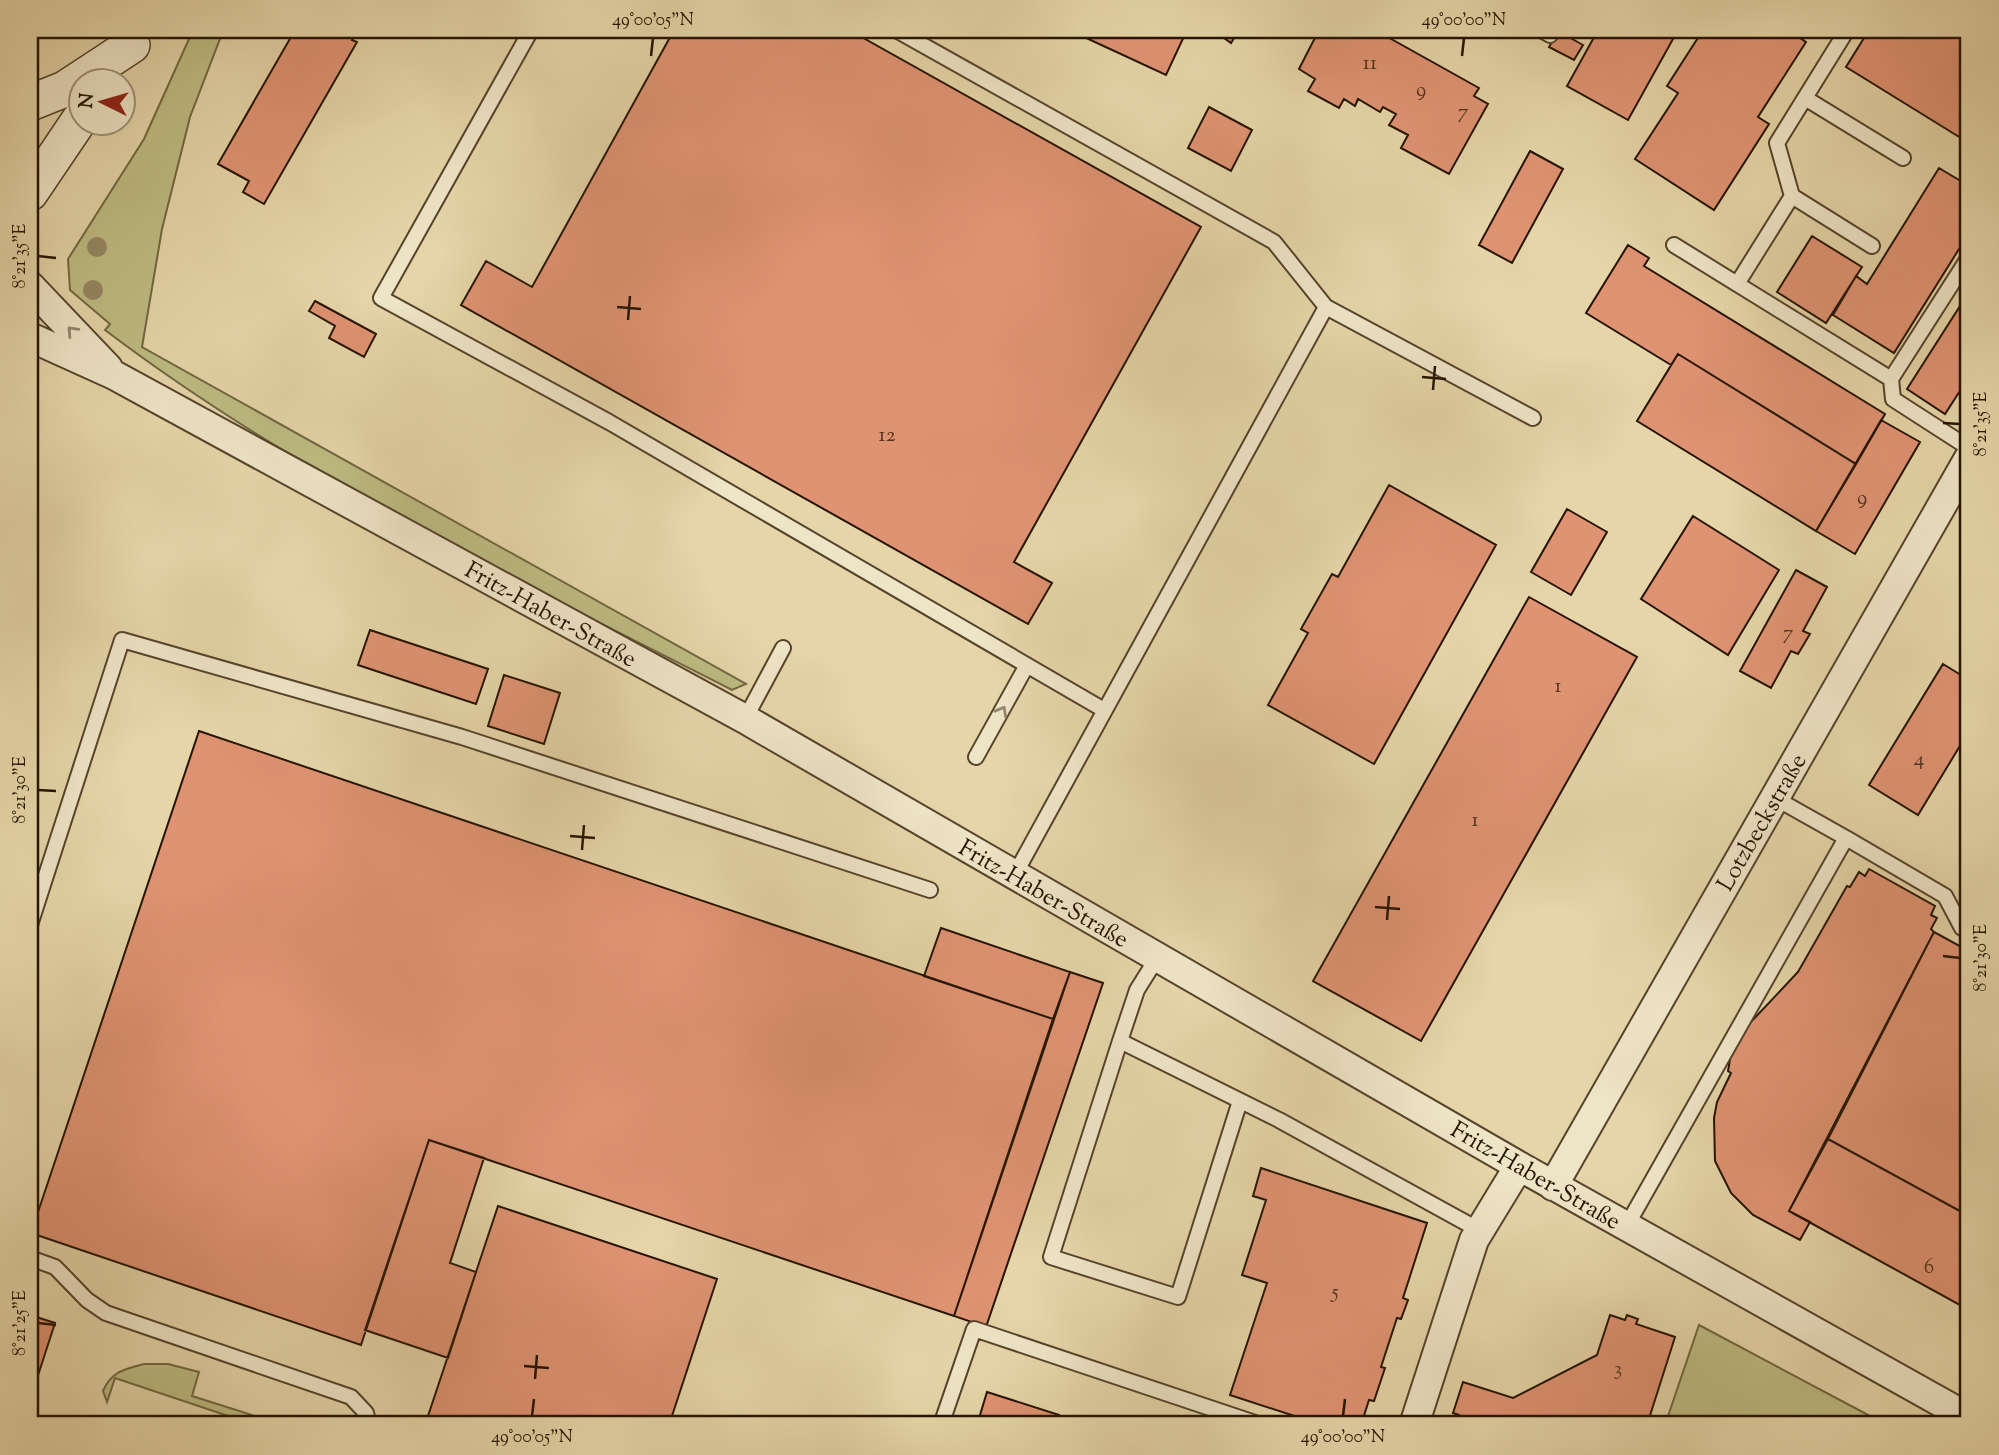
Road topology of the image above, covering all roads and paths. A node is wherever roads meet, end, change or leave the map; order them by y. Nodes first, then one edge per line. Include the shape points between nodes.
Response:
1 (531, 30) edge
2 (896, 30) edge
3 (1847, 30) edge
4 (136, 38) edge
5 (117, 66) edge
6 (1805, 97) junction
7 (30, 103) edge
8 (69, 136) edge
9 (1903, 158) dead end
10 (30, 193) edge
11 (1791, 196) junction
12 (1675, 245) dead end
13 (1872, 246) dead end
14 (1969, 257) edge
15 (1737, 284) junction
16 (30, 286) edge
17 (1326, 307) junction
18 (30, 337) edge
19 (114, 375) junction
20 (1891, 379) junction
21 (1533, 418) dead end
22 (1969, 448) edge
23 (1969, 458) edge
24 (783, 648) dead end
25 (1027, 665) junction
26 (1104, 710) junction
27 (745, 719) junction
28 (976, 757) dead end
29 (1775, 798) junction
30 (1846, 838) junction
31 (1014, 876) junction
32 (930, 890) dead end
33 (30, 925) edge
34 (1969, 932) edge
35 (1157, 958) junction
36 (1120, 1041) junction
37 (1240, 1101) junction
38 (1519, 1166) junction
39 (1553, 1186) junction
40 (1626, 1227) junction
41 (1479, 1230) junction
42 (30, 1258) edge
43 (1966, 1408) edge
44 (369, 1425) edge
45 (941, 1425) edge
46 (1261, 1425) edge
47 (1414, 1425) edge

1 - 25 lane via 381,298 609,422
2 - 17 lane via 1274,242
3 - 6 lane
4 - 5 street
4 - 7 street via 65,89
6 - 9 lane
6 - 11 lane via 1777,143
8 - 10 street
11 - 13 lane
11 - 15 lane
12 - 15 lane
14 - 20 lane
15 - 20 lane
19 -> 16 street, Fritz-Haber-Straße
17 - 21 lane
17 - 26 lane
18 - 19 street, Fritz-Haber-Straße
19 - 27 street, Fritz-Haber-Straße
20 - 22 lane via 1894,399
23 - 29 street, Lotzbeckstraße
24 - 27 lane
25 - 26 lane
28 -> 25 lane
26 - 31 lane
27 - 31 street, Fritz-Haber-Straße
29 - 30 lane
29 - 39 street, Lotzbeckstraße
30 - 34 lane via 1945,896 1962,928
30 - 40 lane
31 - 35 street, Fritz-Haber-Straße
32 - 33 lane via 462,737 122,640
35 - 36 lane via 1138,990
35 - 38 street, Fritz-Haber-Straße
36 - 37 lane
36 - 37 lane via 1051,1257 1178,1297
37 - 41 lane
38 - 39 street, Fritz-Haber-Straße
38 - 41 street
39 - 40 street, Fritz-Haber-Straße
40 - 43 street, Fritz-Haber-Straße
41 - 47 street
42 - 44 lane via 55,1267 87,1300 106,1312 351,1397 366,1413
45 - 46 lane via 974,1329

